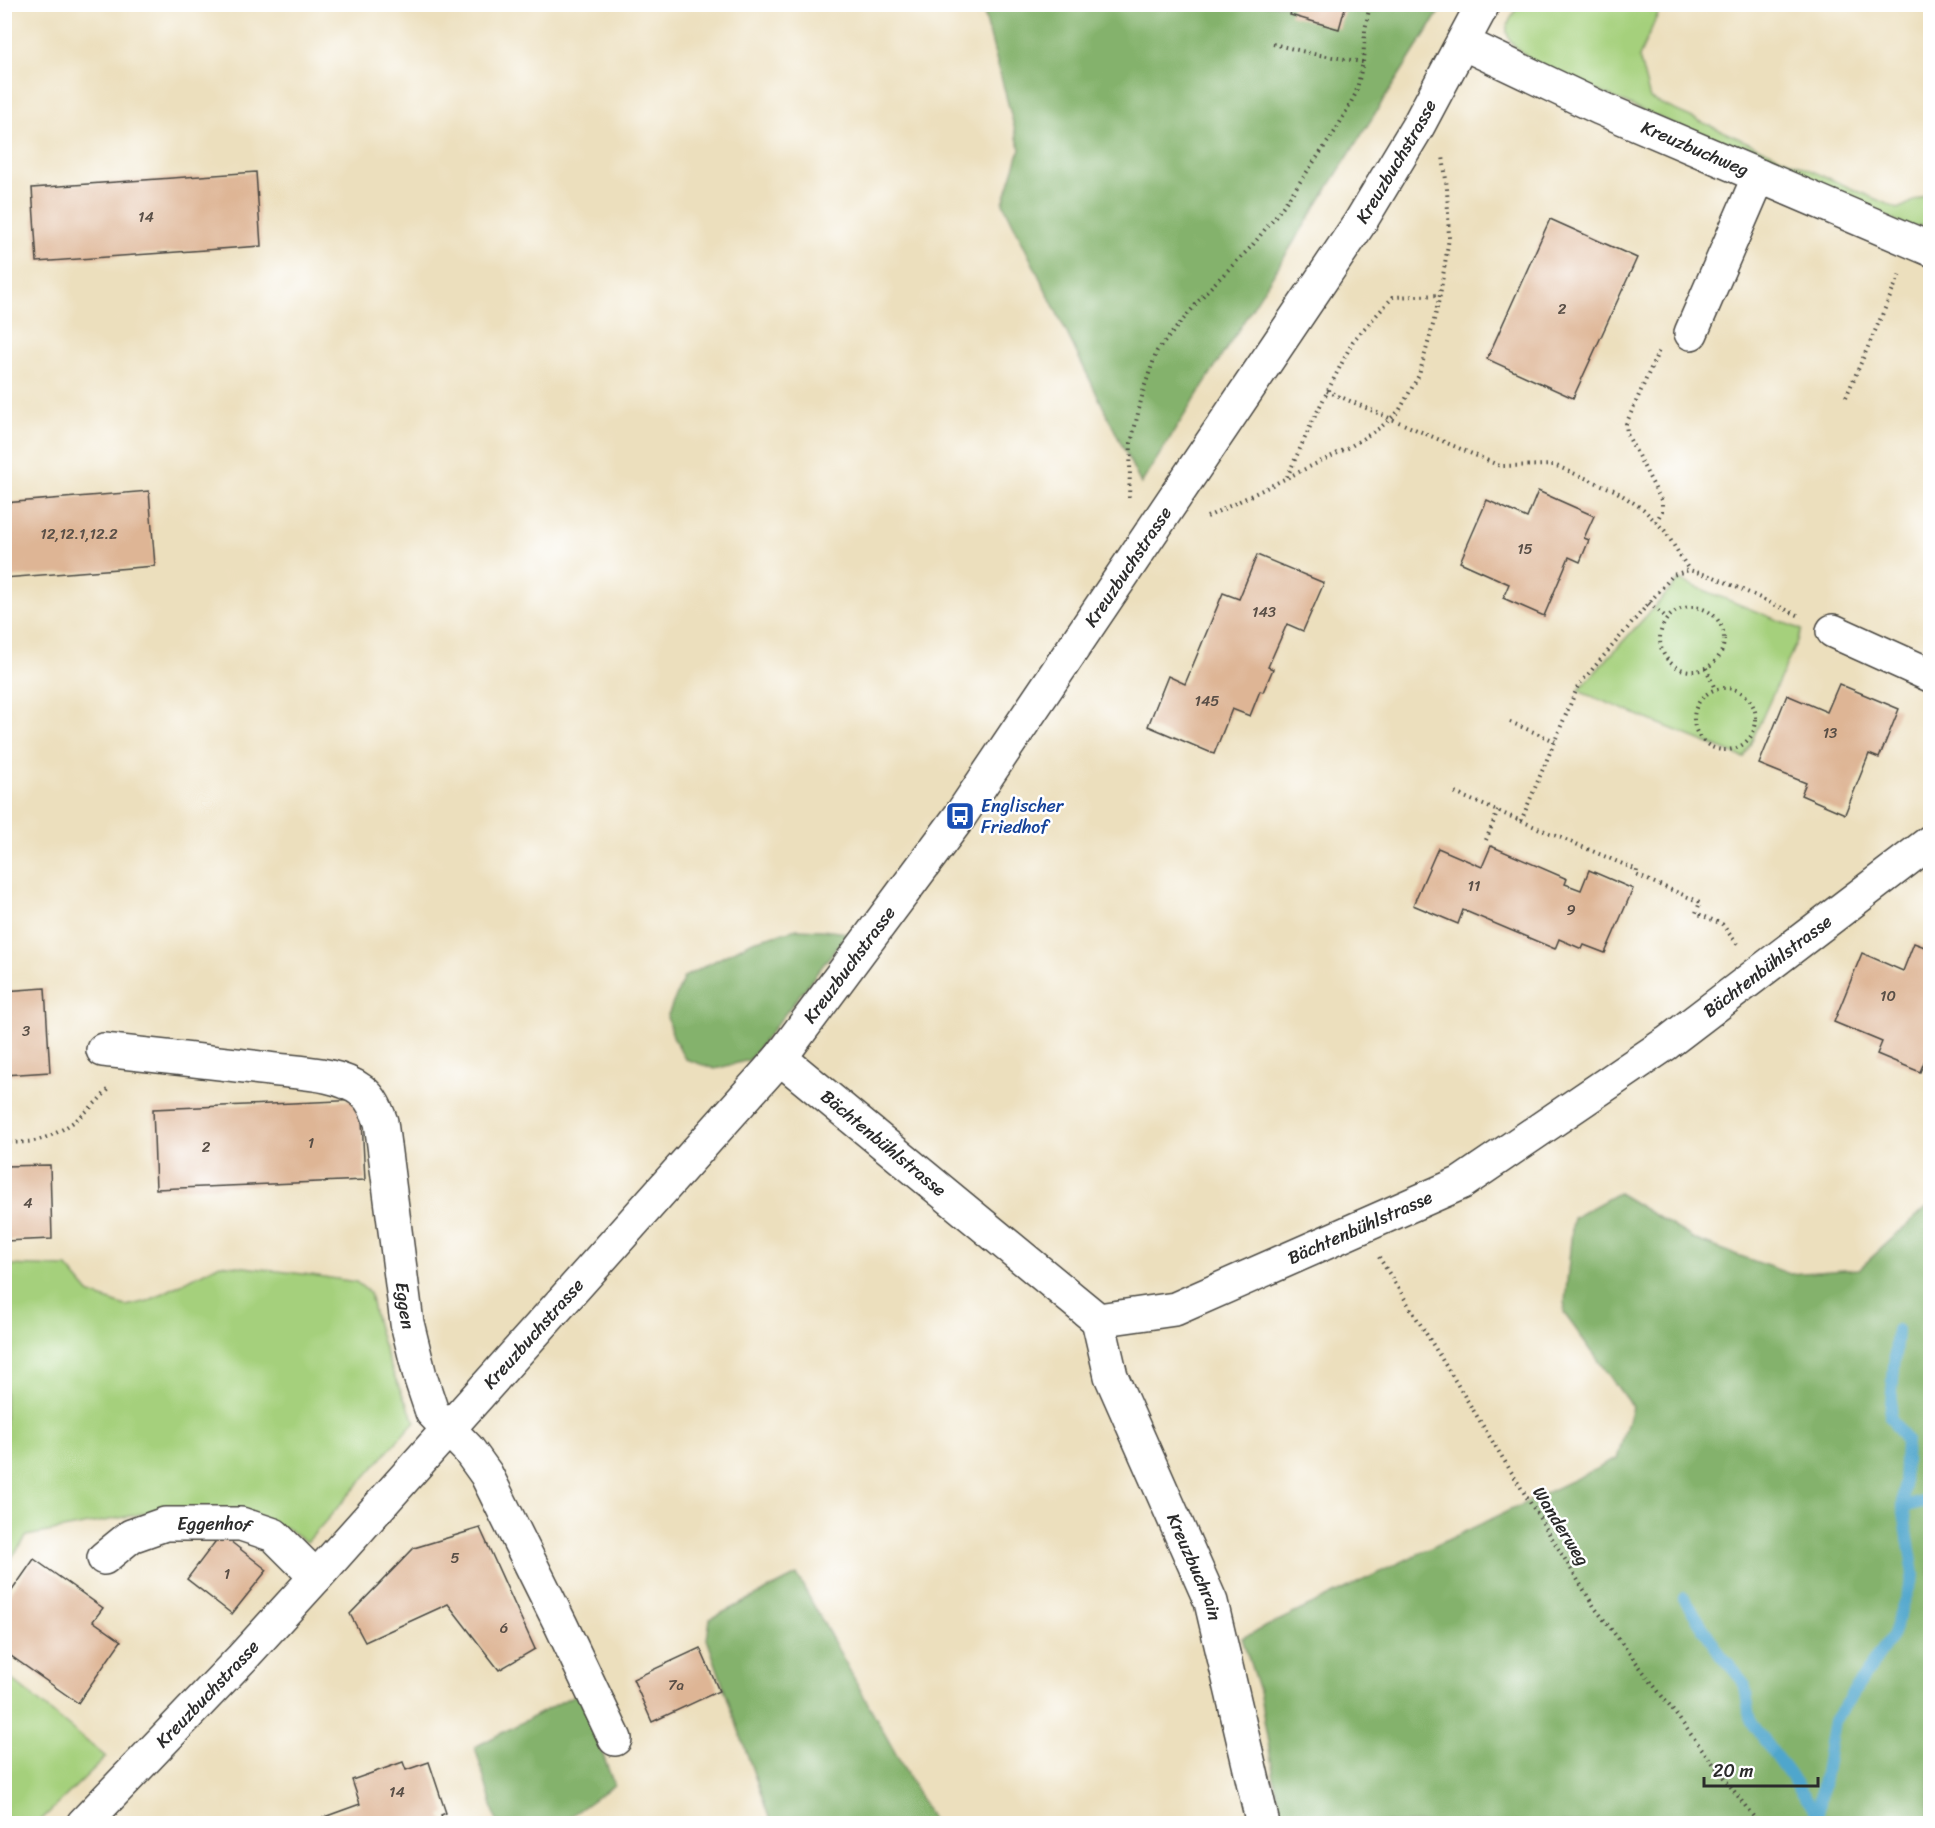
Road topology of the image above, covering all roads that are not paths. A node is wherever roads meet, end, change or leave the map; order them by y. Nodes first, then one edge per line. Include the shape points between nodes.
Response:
1 (1483, 4) edge
2 (1463, 44) junction
3 (1759, 176) junction
4 (1917, 257) edge
5 (1691, 333) dead end
6 (1833, 631) road end
7 (1930, 675) edge
8 (1930, 842) edge
9 (103, 1050) dead end
10 (780, 1058) junction
11 (1098, 1320) junction
12 (449, 1430) junction
13 (104, 1558) dead end
14 (316, 1577) junction
15 (615, 1739) dead end
16 (83, 1824) edge
17 (1263, 1824) edge

1 - 2 street, Kreuzbuchstrasse
2 - 3 street, Kreuzbuchweg
2 - 10 street, Kreuzbuchstrasse via 1359,224 1291,328 960,816
3 - 4 street, Kreuzbuchweg
3 - 5 street
6 - 7 street
8 - 11 street, Bächtenbühlstrasse via 1667,1043 1461,1183 1175,1309
9 - 12 street, Eggen via 326,1076 363,1091 376,1107 381,1122 407,1323 420,1376 432,1412
10 - 11 street, Bächtenbühlstrasse
10 - 12 street, Kreuzbuchstrasse
11 - 17 street, Kreuzbuchrain via 1111,1376 1211,1602
12 - 14 street, Kreuzbuchstrasse
12 - 15 street, Eggen via 486,1474
13 - 14 street, Eggenhof via 131,1536 165,1524 241,1524 274,1535
14 - 16 street, Kreuzbuchstrasse

